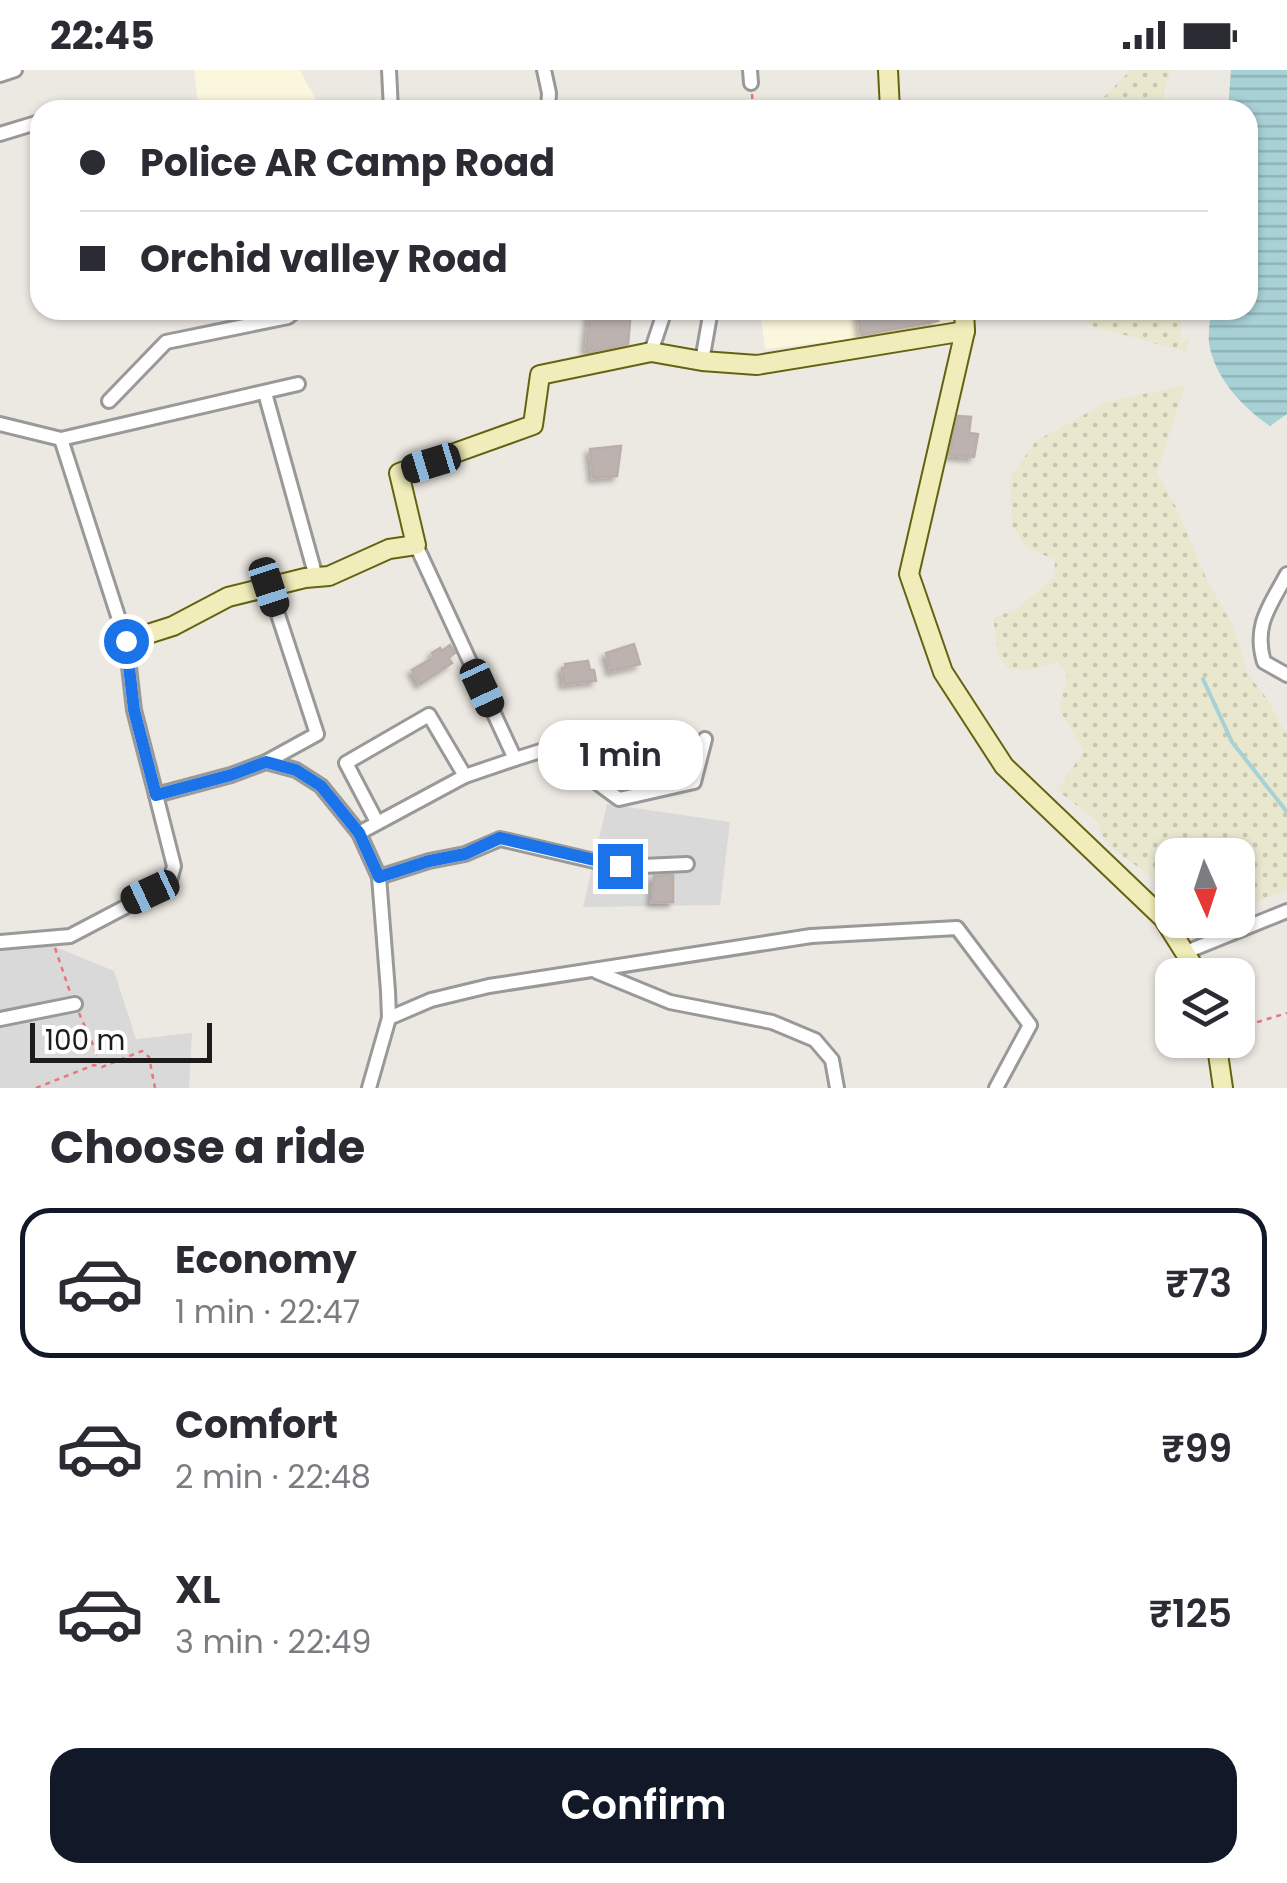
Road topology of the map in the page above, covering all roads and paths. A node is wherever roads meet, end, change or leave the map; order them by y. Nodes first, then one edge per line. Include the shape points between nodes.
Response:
1 (15, 70) edge
2 (390, 70) edge
3 (544, 70) edge
4 (888, 70) edge
5 (0, 75) edge
6 (391, 100) edge
7 (549, 100) edge
8 (890, 100) edge
9 (30, 126) edge
10 (0, 134) edge
11 (269, 320) edge
12 (662, 320) edge
13 (709, 320) edge
14 (964, 320) edge
15 (965, 331) junction
16 (652, 352) junction
17 (702, 361) junction
18 (298, 384) dead end
19 (265, 393) junction
20 (109, 401) dead end
21 (0, 424) edge
22 (61, 439) junction
23 (416, 545) junction
24 (1287, 574) edge
25 (316, 577) junction
26 (269, 587) junction
27 (126, 641) junction
28 (1287, 674) edge
29 (704, 739) dead end
30 (515, 759) junction
31 (266, 762) junction
32 (465, 776) junction
33 (156, 795) junction
34 (377, 822) junction
35 (359, 833) junction
36 (687, 864) dead end
37 (379, 877) junction
38 (1287, 910) edge
39 (0, 942) edge
40 (1186, 952) junction
41 (1189, 958) edge
42 (594, 970) junction
43 (76, 1004) dead end
44 (1287, 1014) edge
45 (388, 1018) junction
46 (0, 1019) edge
47 (1255, 1023) edge
48 (1219, 1058) edge
49 (36, 1088) edge
50 (154, 1088) edge
51 (369, 1088) edge
52 (837, 1088) edge
53 (996, 1088) edge
54 (1223, 1088) edge

1 - 5 street
2 - 6 street
3 - 7 street
4 - 8 street
9 - 10 street
11 - 20 street via 166,342
12 - 16 street
13 - 17 street
14 - 15 street
15 - 17 street via 757,365
15 - 40 street via 909,574 942,672 1004,766 1164,918
16 - 17 street
16 - 23 street via 540,375 532,425 399,473
18 - 19 street
19 - 22 street
19 - 25 street
21 - 22 street
22 - 27 street
23 - 25 street
23 - 30 street
24 - 28 street via 1257,640 1264,662
25 - 26 street
26 - 27 street via 228,597
26 - 31 street via 317,734
27 - 33 street via 134,710
29 - 30 street via 694,782 619,799 550,748
30 - 32 street
31 - 33 street
31 - 35 street via 321,786
32 - 34 street
32 - 34 street via 429,715 346,763
33 - 39 street via 174,866 169,884 83,930 52,940
34 - 35 street
35 - 37 street
36 - 37 street via 620,866 500,838
37 - 45 street
38 - 40 street
40 - 41 street
42 - 45 street via 458,993
42 - 52 street via 670,1002 772,1022 815,1040 832,1060
42 - 53 street via 811,936 957,928 1030,1025
43 - 46 street
44 - 47 path
45 - 51 street
48 - 54 street
49 - 50 path via 142,1051 150,1057

